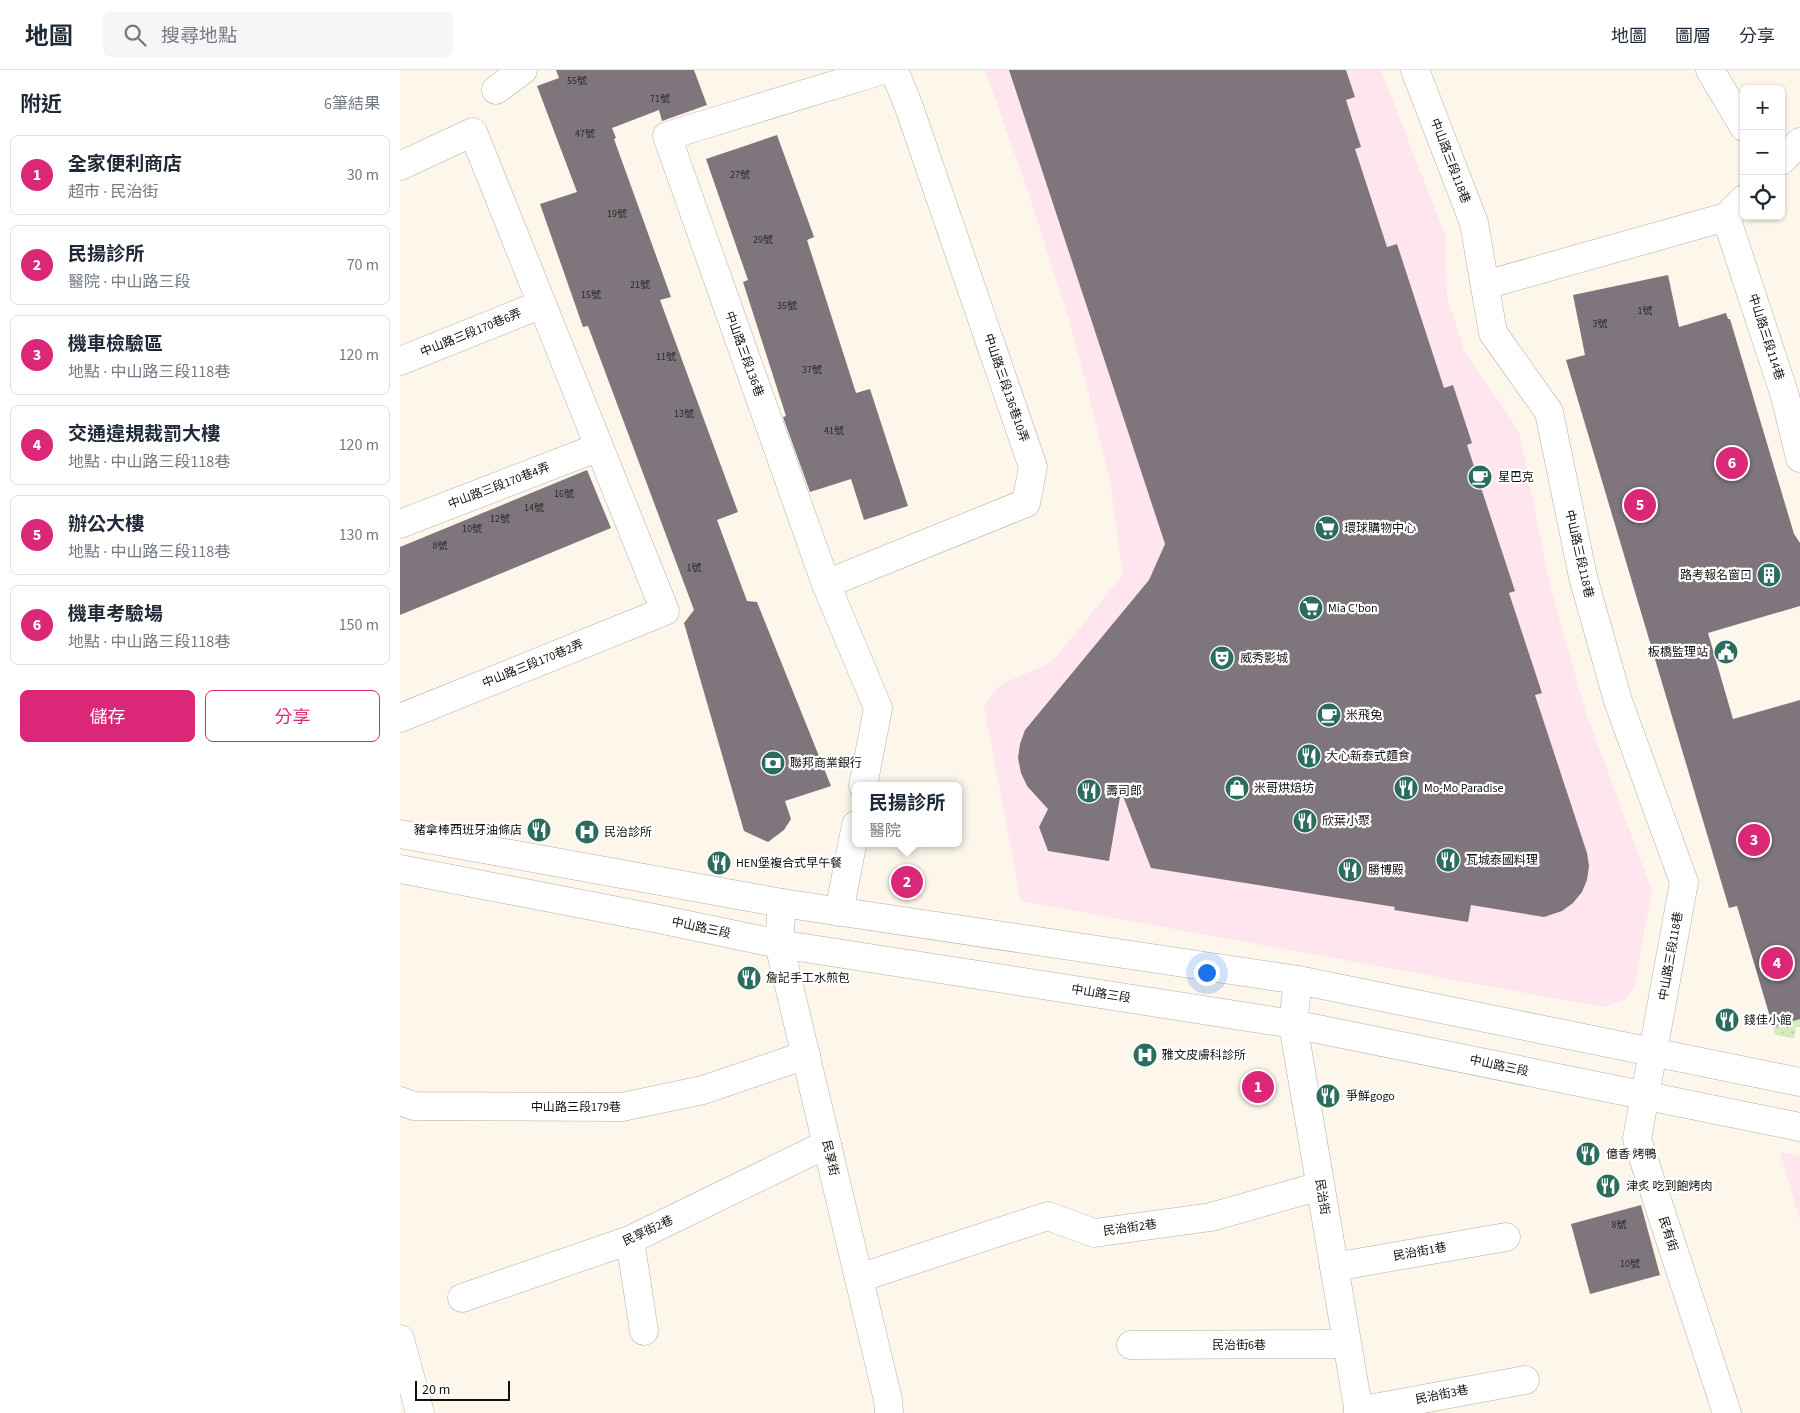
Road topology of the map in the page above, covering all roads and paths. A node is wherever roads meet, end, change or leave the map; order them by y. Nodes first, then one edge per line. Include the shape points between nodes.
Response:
1 (523, 70) edge
2 (883, 70) edge
3 (894, 70) edge
4 (1415, 70) edge
5 (1710, 70) edge
6 (496, 90) dead end
7 (1740, 120) edge
8 (1800, 142) edge
9 (1785, 157) edge
10 (400, 166) edge
11 (1735, 208) edge
12 (1485, 286) junction
13 (542, 304) junction
14 (400, 361) edge
15 (1793, 394) edge
16 (599, 447) junction
17 (1800, 458) edge
18 (400, 524) edge
19 (826, 584) junction
20 (400, 718) edge
21 (864, 782) edge
22 (400, 834) edge
23 (852, 845) edge
24 (400, 869) edge
25 (782, 903) junction
26 (839, 912) junction
27 (779, 944) junction
28 (1298, 980) junction
29 (1293, 1024) junction
30 (1653, 1052) junction
31 (806, 1055) junction
32 (1800, 1082) edge
33 (1645, 1095) junction
34 (400, 1101) edge
35 (1800, 1127) edge
36 (827, 1144) junction
37 (1320, 1186) junction
38 (1506, 1237) dead end
39 (630, 1240) junction
40 (1334, 1267) junction
41 (859, 1278) junction
42 (462, 1298) dead end
43 (644, 1331) dead end
44 (400, 1339) edge
45 (1347, 1344) junction
46 (1131, 1345) dead end
47 (1525, 1380) dead end
48 (1358, 1412) edge
49 (420, 1413) edge
50 (889, 1413) edge
51 (1726, 1413) edge

1 - 6 main road
2 - 19 main road, 中山路三段136巷 via 667,136
3 - 19 main road, 中山路三段136巷10弄 via 1033,467 1026,503
4 - 12 main road, 中山路三段118巷 via 1474,223
5 - 7 main road
8 - 9 main road
10 - 13 main road via 473,132
11 - 12 main road, 中山路三段114巷
11 - 15 main road, 中山路三段114巷
12 - 30 main road, 中山路三段118巷 via 1493,333 1549,412 1582,577 1615,691 1684,882
13 - 14 main road, 中山路三段170巷6弄
13 - 16 main road
15 - 17 main road, 中山路三段114巷
16 - 18 main road, 中山路三段170巷4弄
16 - 20 main road, 中山路三段170巷2弄 via 665,611
19 - 21 main road, 中山路三段136巷 via 878,708
22 - 25 main road
23 - 26 main road
24 - 27 main road, 中山路三段
25 - 26 main road
25 - 27 main road, 民享街
26 - 28 main road
27 - 29 main road, 中山路三段
27 - 31 main road, 民享街
28 - 29 main road, 民治街
28 - 30 main road
29 - 33 main road, 中山路三段
29 - 37 main road, 民治街
30 - 32 main road
30 - 33 main road, 民有街
31 - 34 main road, 中山路三段179巷 via 703,1090 622,1108 414,1106
31 - 36 main road, 民享街
33 - 35 main road, 中山路三段
33 - 51 main road, 民有街 via 1637,1139
36 - 39 main road, 民享街2巷
36 - 41 main road, 民享街
37 - 40 main road, 民治街
37 - 41 main road, 民治街2巷 via 1211,1217 1094,1234 1048,1216
38 - 40 main road, 民治街1巷
39 - 42 main road, 民享街2巷
39 - 43 main road
40 - 45 main road, 民治街
41 - 50 main road, 民享街
44 - 49 main road
45 - 46 main road, 民治街6巷
45 - 48 main road, 民治街
47 - 48 main road, 民治街3巷

